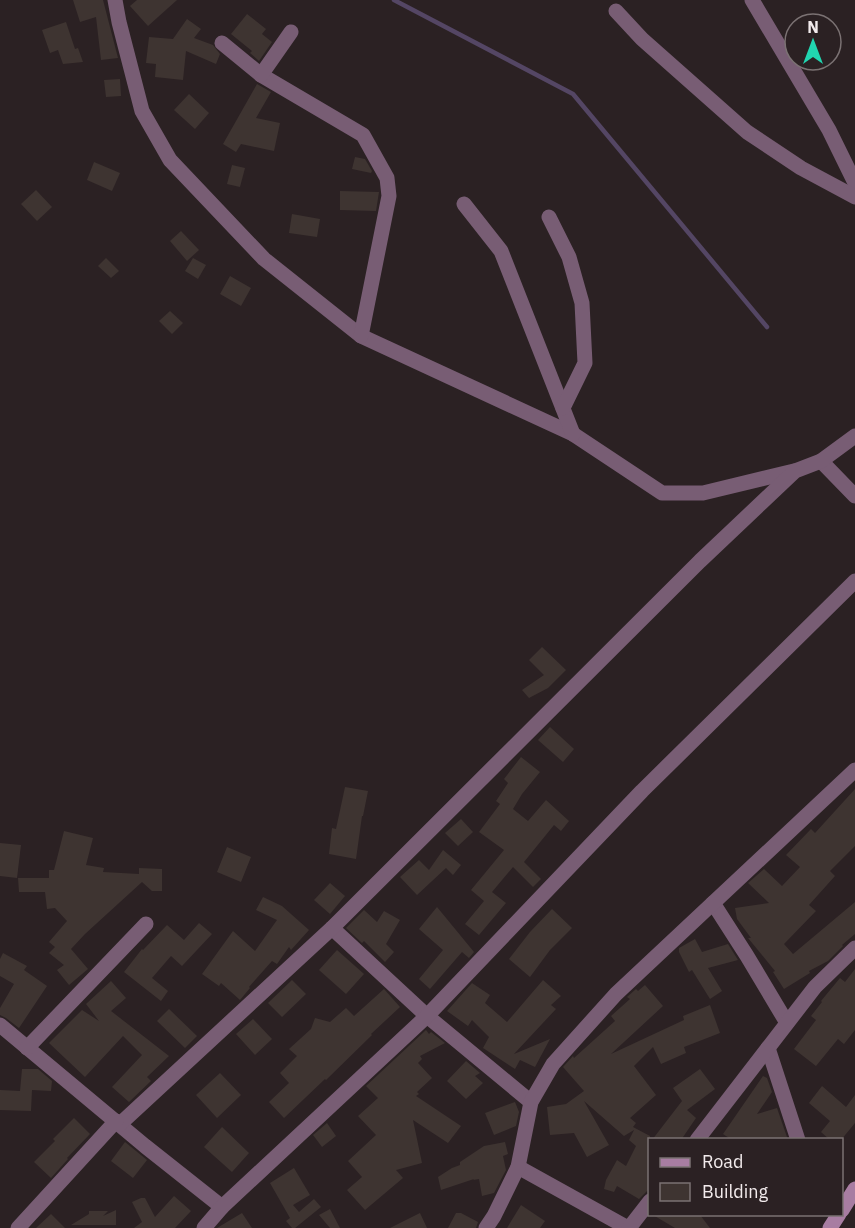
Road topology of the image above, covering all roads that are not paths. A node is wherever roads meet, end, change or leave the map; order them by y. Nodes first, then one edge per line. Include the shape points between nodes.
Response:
1 (115, 0) edge
2 (753, 0) edge
3 (616, 11) dead end
4 (291, 32) dead end
5 (222, 43) dead end
6 (261, 75) junction
7 (855, 183) edge
8 (855, 197) edge
9 (464, 204) dead end
10 (549, 217) dead end
11 (361, 336) junction
12 (563, 408) junction
13 (573, 434) junction
14 (855, 435) edge
15 (820, 461) junction
16 (795, 471) junction
17 (855, 496) edge
18 (855, 581) edge
19 (855, 770) edge
20 (713, 903) junction
21 (146, 924) dead end
22 (332, 928) junction
23 (855, 948) edge
24 (427, 1016) junction
25 (787, 1023) junction
26 (0, 1025) edge
27 (27, 1048) junction
28 (768, 1048) junction
29 (531, 1102) junction
30 (118, 1123) junction
31 (699, 1138) edge
32 (797, 1138) edge
33 (518, 1167) junction
34 (648, 1204) edge
35 (222, 1207) junction
36 (18, 1228) edge
37 (204, 1228) edge
38 (486, 1228) edge
39 (628, 1228) edge

1 - 11 street via 142,111 170,160 264,259
2 - 7 street via 829,130
3 - 8 street via 747,132
4 - 6 street
5 - 6 street
6 - 11 street via 363,135 387,178 389,196
9 - 12 street via 501,251
10 - 12 street via 569,257 582,303 585,363
11 - 13 street
12 - 13 street
13 - 16 street via 663,493 703,493
14 - 15 street
15 - 16 street
15 - 17 street
16 - 22 street
18 - 24 street via 642,791
19 - 20 street
20 - 25 street
20 - 29 street via 616,994 553,1064
21 - 27 street
22 - 24 street
22 - 30 street
23 - 25 street via 815,987
24 - 29 street
24 - 35 street
25 - 28 street
26 - 27 street
27 - 30 street
28 - 31 street
28 - 32 street
29 - 33 street
30 - 35 street
30 - 36 street
33 - 38 street
33 - 39 street
34 - 39 street
35 - 37 street

